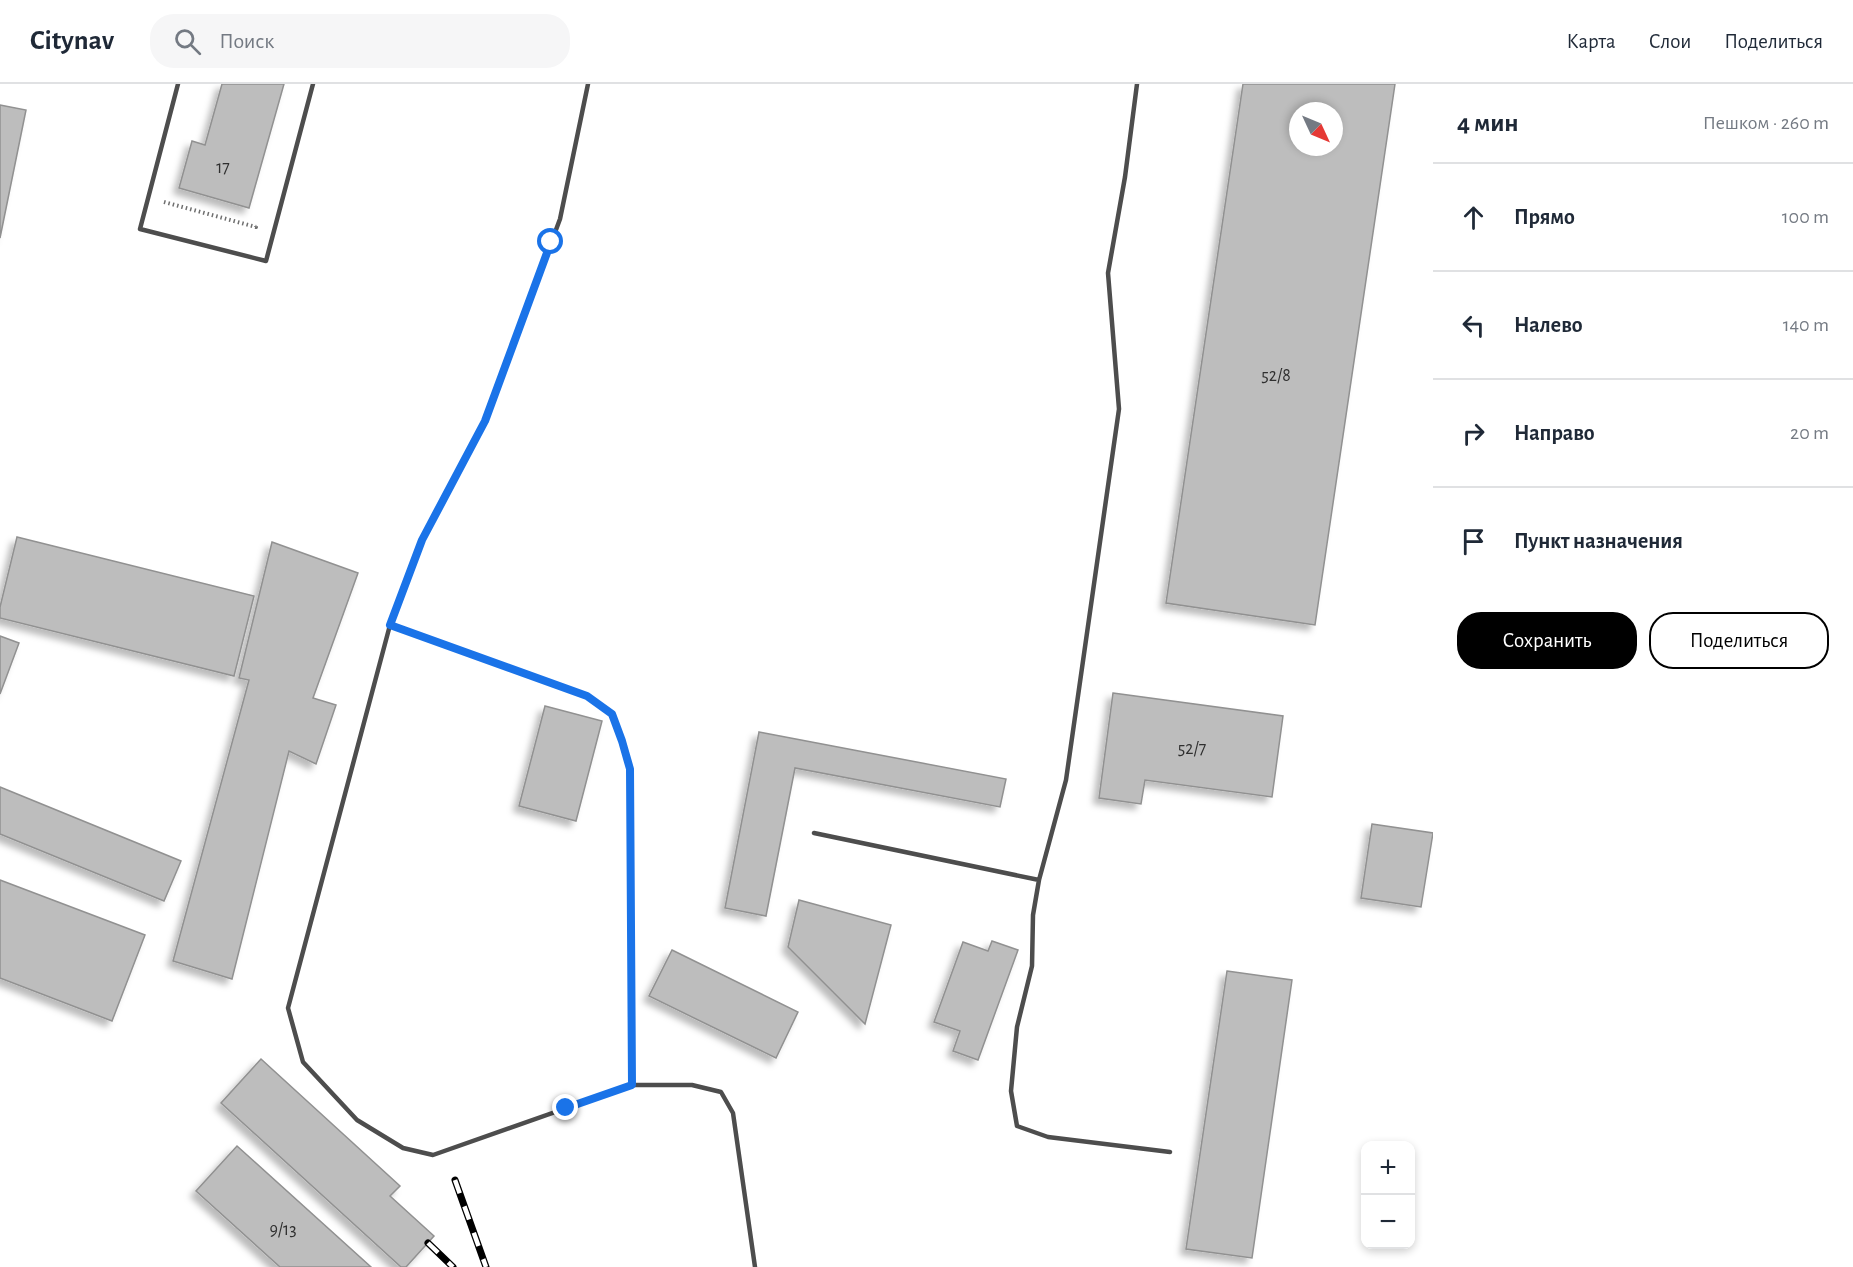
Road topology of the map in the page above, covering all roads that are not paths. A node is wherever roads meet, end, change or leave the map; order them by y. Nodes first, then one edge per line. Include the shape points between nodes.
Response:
1 (177, 84) edge
2 (313, 84) edge
3 (588, 84) edge
4 (1137, 84) edge
5 (390, 625) junction
6 (814, 833) dead end
7 (1039, 880) junction
8 (632, 1085) junction
9 (1170, 1152) dead end
10 (755, 1267) edge

1 - 2 lane via 140,230 266,261
3 - 5 lane via 556,230 485,421 422,540
4 - 7 lane via 1108,273 1119,409 1066,780
5 - 8 lane via 587,696 612,714 630,769
5 - 8 lane via 288,1008 303,1062 357,1120 403,1148 433,1155
6 - 7 lane
7 - 9 lane via 1033,915 1032,966 1017,1027 1011,1091 1017,1126 1048,1137
8 - 10 lane via 692,1085 721,1092 733,1113

